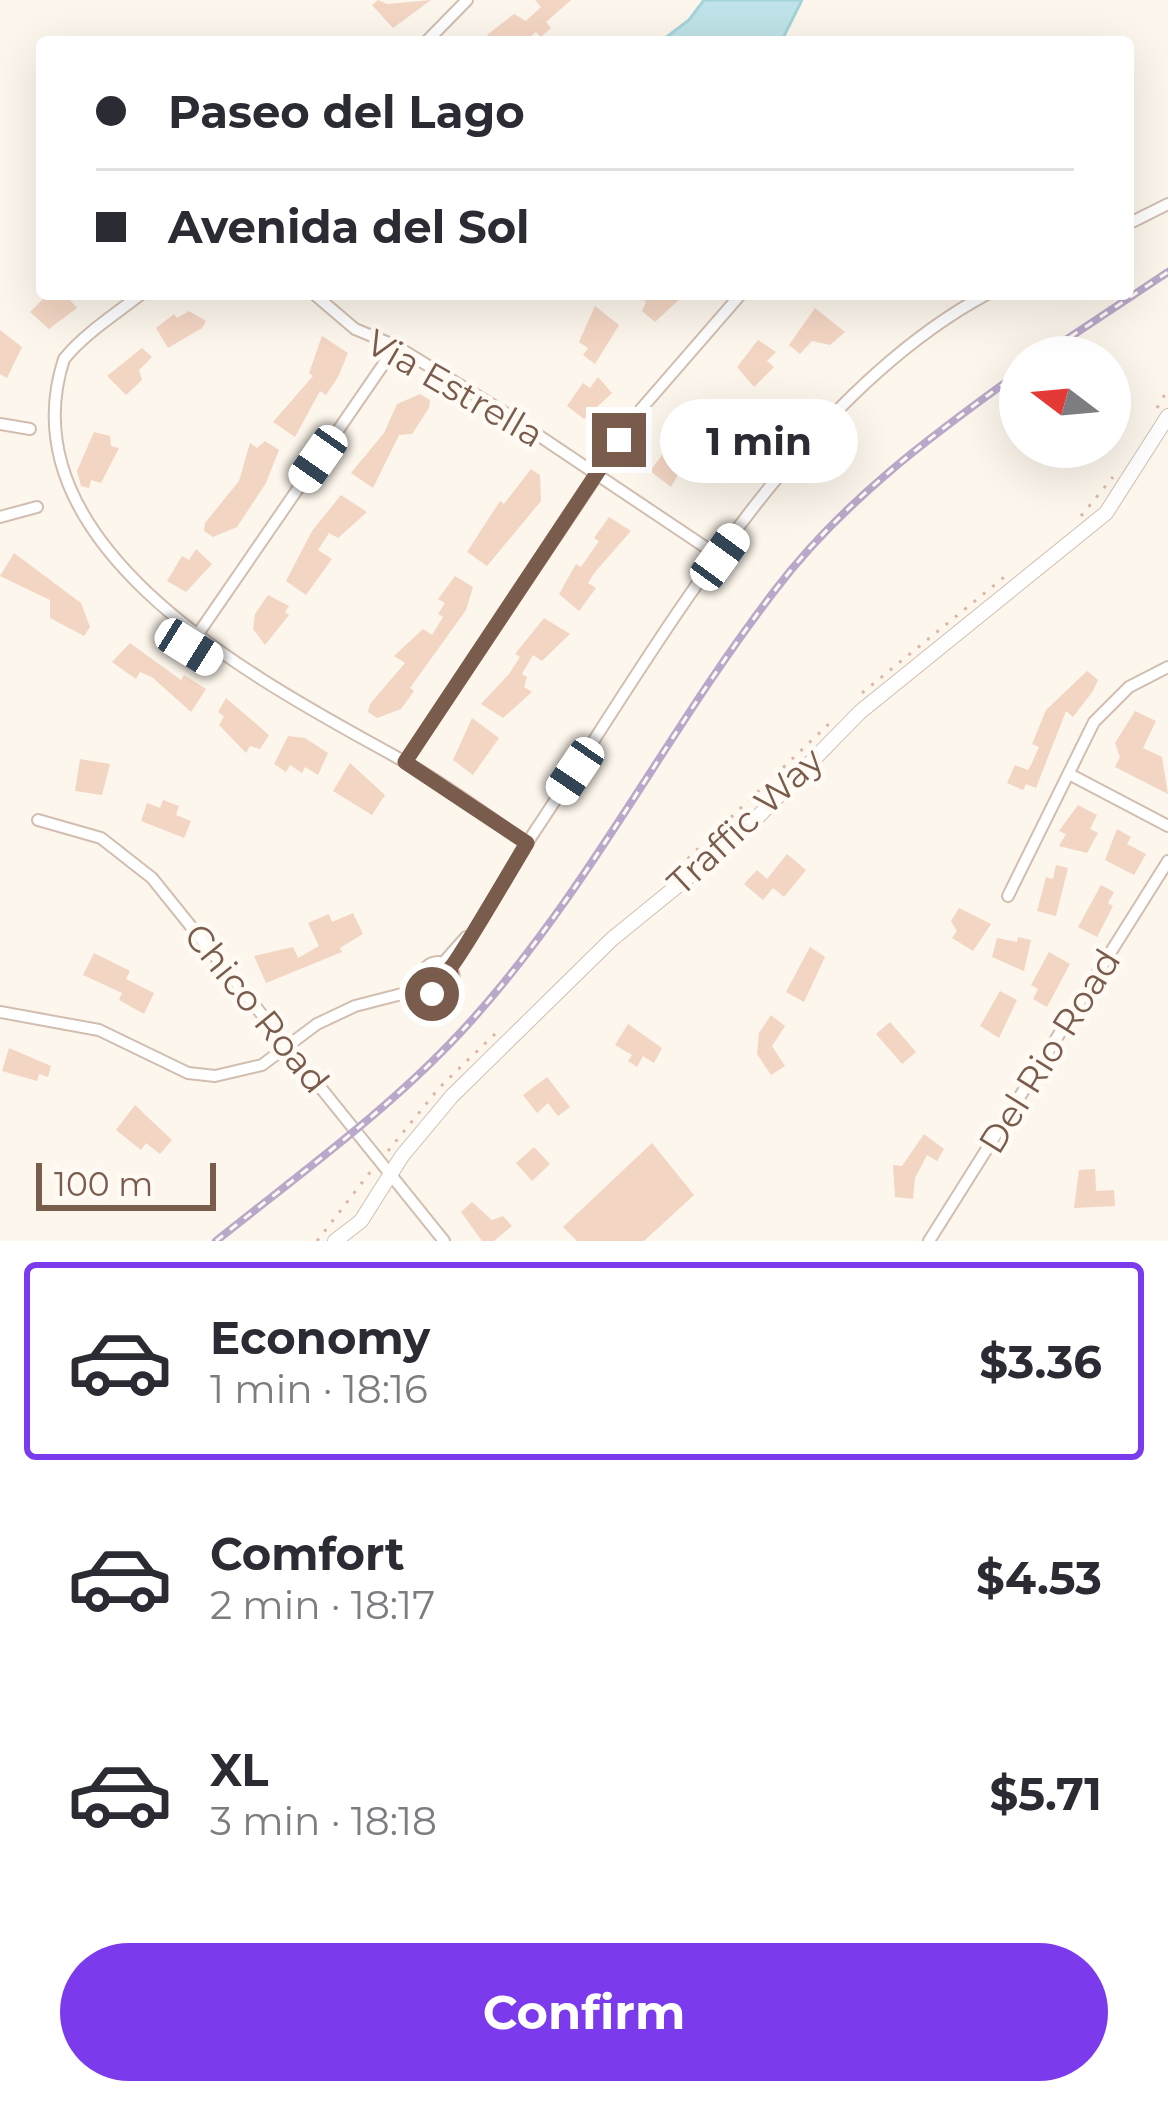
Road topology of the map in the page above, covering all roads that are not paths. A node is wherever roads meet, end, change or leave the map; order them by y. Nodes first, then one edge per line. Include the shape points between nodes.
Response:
1 (467, 0) edge
2 (431, 36) edge
3 (1168, 204) edge
4 (1134, 221) edge
5 (134, 300) edge
6 (321, 300) edge
7 (736, 300) edge
8 (977, 300) edge
9 (395, 346) junction
10 (47, 384) dead end
11 (1162, 412) edge
12 (35, 413) dead end
13 (0, 424) edge
14 (597, 472) junction
15 (0, 517) edge
16 (45, 522) dead end
17 (720, 557) junction
18 (175, 639) dead end
19 (189, 647) junction
20 (1168, 667) edge
21 (405, 762) junction
22 (1071, 776) junction
23 (38, 820) dead end
24 (1168, 826) edge
25 (527, 843) junction
26 (1168, 861) edge
27 (1009, 896) dead end
28 (447, 965) junction
29 (425, 988) junction
30 (0, 1012) edge
31 (289, 1047) junction
32 (386, 1169) junction
33 (335, 1241) edge
34 (444, 1241) edge
35 (929, 1241) edge

1 - 2 street
3 - 4 street
5 - 10 street via 74,348
6 - 9 street, Via Estrella via 355,329
7 - 14 street
8 - 17 street via 915,339 829,419
9 - 14 street, Via Estrella
9 - 19 street
11 - 32 street, Traffic Way via 1106,513 860,712 740,835 612,939
12 - 13 street via 30,434
14 - 17 street, Via Estrella
14 - 21 street
15 - 16 street via 35,502
17 - 25 street
18 - 19 street
19 - 21 street
20 - 22 street via 1104,709
21 - 25 street
22 - 24 street
22 - 27 street
23 - 31 street, Chico Road via 101,838 152,878
25 - 28 street via 468,934 459,962
26 - 35 street, Del Rio Road
28 - 29 street via 424,969
28 - 29 street via 448,991
29 - 31 street via 355,1006
30 - 31 street via 99,1030 188,1073 240,1074
31 - 32 street, Chico Road
32 - 33 street, Traffic Way via 361,1221
32 - 34 street, Chico Road

